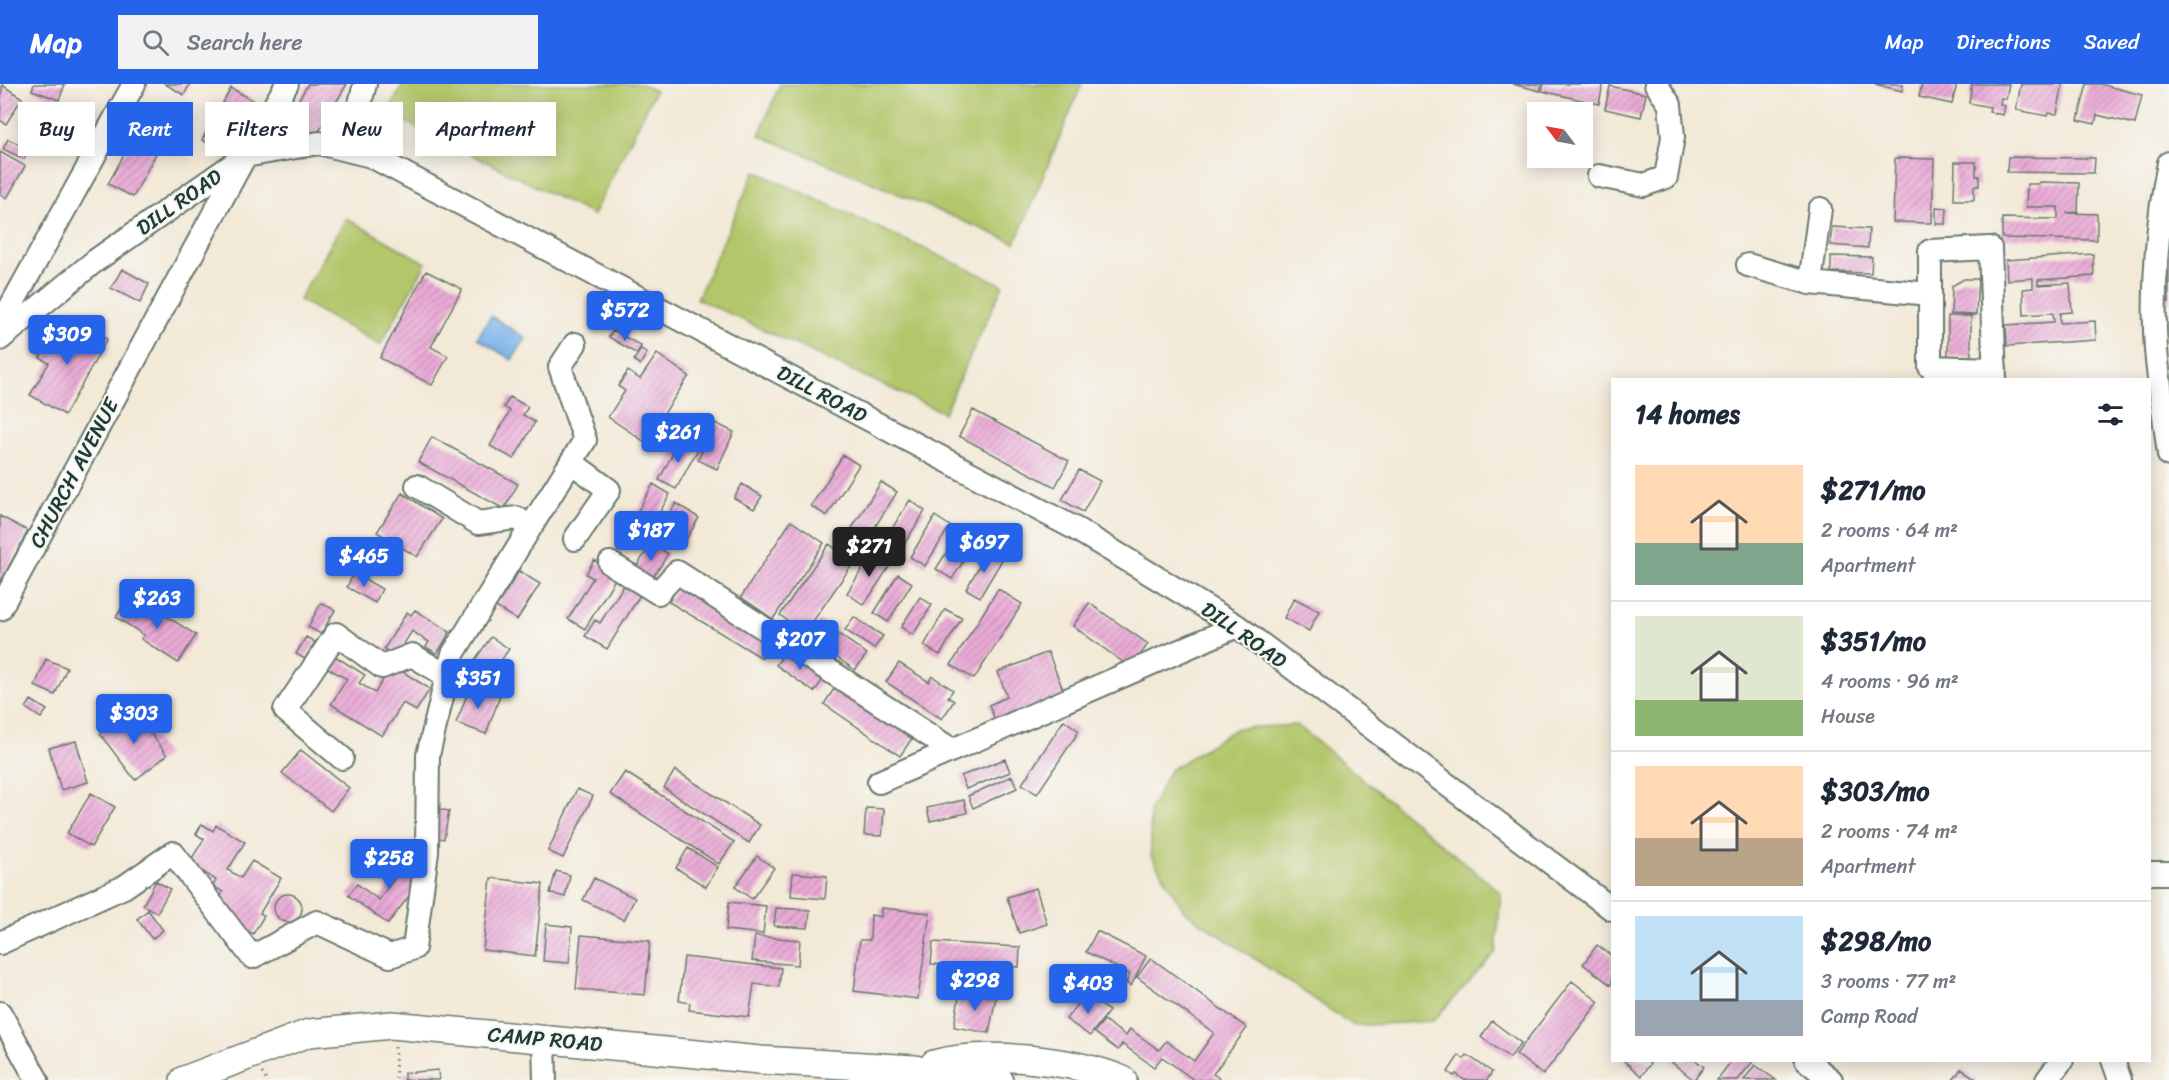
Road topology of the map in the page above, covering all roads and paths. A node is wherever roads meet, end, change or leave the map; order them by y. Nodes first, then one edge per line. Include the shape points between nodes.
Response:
1 (134, 84) edge
2 (287, 84) edge
3 (365, 84) edge
4 (1656, 84) edge
5 (276, 102) edge
6 (360, 102) edge
7 (245, 156) joint
8 (371, 156) edge
9 (1599, 176) dead end
10 (2168, 178) edge
11 (1820, 209) dead end
12 (1748, 265) dead end
13 (1810, 283) junction
14 (1930, 294) junction
15 (0, 327) edge
16 (0, 339) edge
17 (575, 344) dead end
18 (1995, 374) edge
19 (2169, 455) edge
20 (571, 462) junction
21 (417, 486) dead end
22 (530, 528) junction
23 (575, 539) dead end
24 (610, 562) dead end
25 (0, 609) edge
26 (1237, 626) junction
27 (447, 676) junction
28 (952, 750) junction
29 (342, 758) dead end
30 (879, 782) dead end
31 (2151, 873) edge
32 (2169, 873) edge
33 (1611, 908) edge
34 (0, 943) edge
35 (0, 1013) edge
36 (392, 1024) junction
37 (544, 1039) junction
38 (1808, 1062) edge
39 (2060, 1062) edge
40 (2114, 1062) edge
41 (915, 1069) junction
42 (37, 1080) edge
43 (184, 1080) edge
44 (396, 1080) edge
45 (545, 1080) edge
46 (990, 1080) edge
47 (1123, 1080) edge
48 (1831, 1080) edge
49 (2047, 1080) edge
50 (2120, 1080) edge

1 - 15 street
2 - 5 street, CHURCH AVENUE
3 - 6 street
4 - 9 street via 1670,105 1673,137 1666,177 1644,185
7 - 16 street, DILL ROAD via 94,261
7 - 25 street, CHURCH AVENUE
8 - 26 street, DILL ROAD via 1076,529
10 - 19 street via 2155,291 2156,351
11 - 13 street
12 - 13 street
13 - 14 street
14 - 18 street via 1930,367
14 - 18 street via 1930,251 1990,248
17 - 20 street via 560,367 585,440
20 - 22 street
20 - 23 street via 609,490
21 - 22 street via 478,523 517,518
22 - 27 street via 453,654
24 - 28 street via 658,593 677,572
26 - 28 street
26 - 33 street, DILL ROAD
27 - 29 street via 412,655 382,667 336,634 285,710
27 - 34 street via 428,755 427,852 414,948 390,956 317,921 252,957 173,853 124,887
28 - 30 street
31 - 32 street
35 - 42 street
36 - 37 main road, CAMP ROAD
36 - 43 main road, CAMP ROAD via 309,1033
36 - 44 path
37 - 41 main road, CAMP ROAD via 760,1060
37 - 45 street
38 - 48 street
39 - 49 street
40 - 50 street
41 - 46 main road, CAMP ROAD via 948,1077
41 - 47 main road, CAMP ROAD via 949,1060 998,1058 1051,1062

